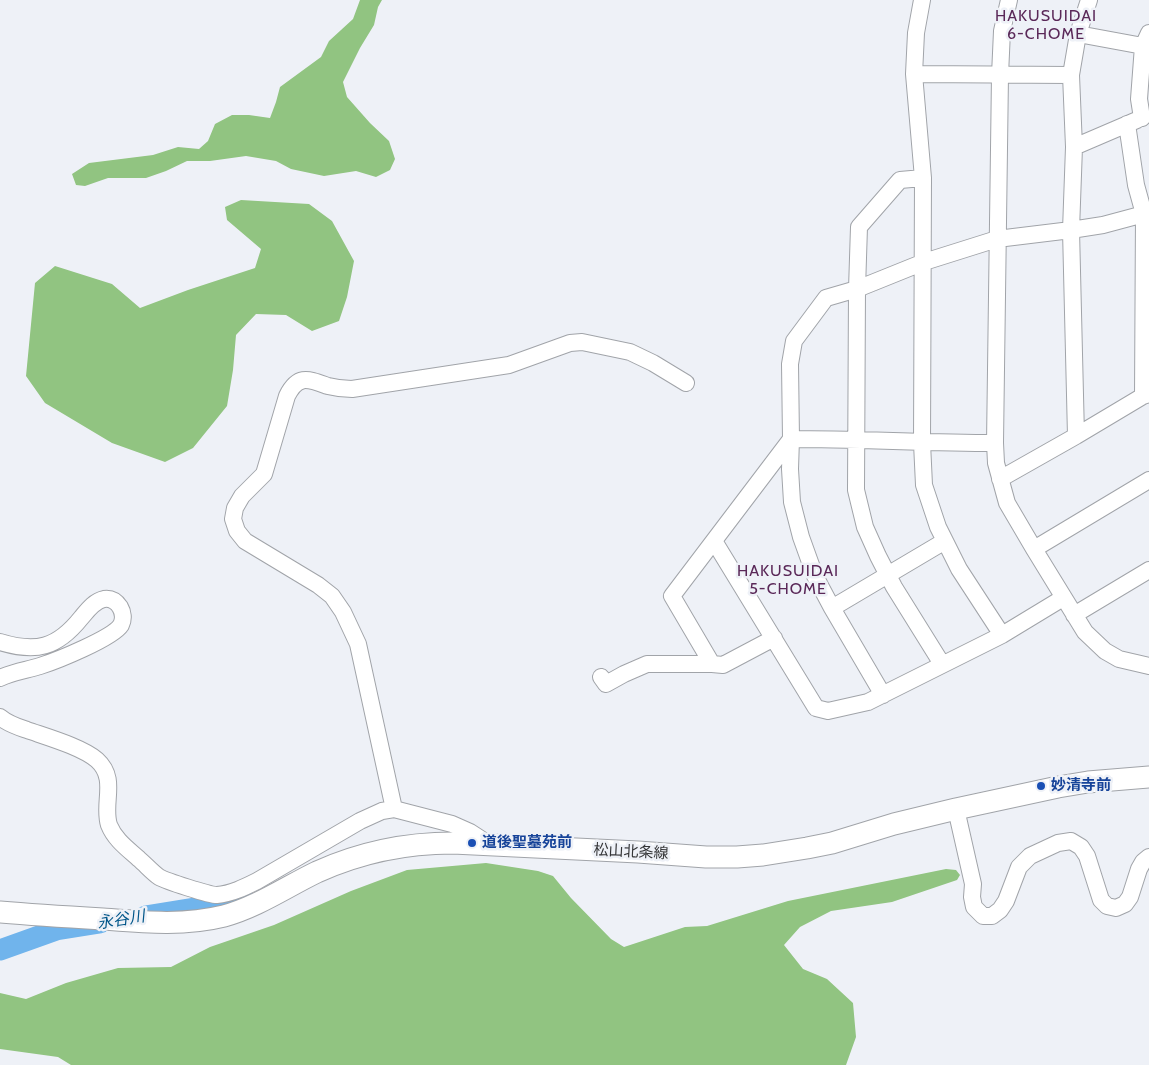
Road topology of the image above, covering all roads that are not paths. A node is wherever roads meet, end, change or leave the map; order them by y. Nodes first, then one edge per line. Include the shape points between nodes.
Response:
1 (922, 0) edge
2 (1009, 0) edge
3 (1089, 0) edge
4 (1078, 34) junction
5 (1146, 39) edge
6 (914, 74) junction
7 (1000, 74) junction
8 (1070, 75) junction
9 (1139, 119) edge
10 (1074, 147) junction
11 (924, 178) junction
12 (1147, 213) edge
13 (1072, 230) junction
14 (997, 239) junction
15 (924, 262) junction
16 (857, 288) junction
17 (686, 383) dead end
18 (1146, 395) edge
19 (1076, 436) junction
20 (792, 439) junction
21 (856, 439) junction
22 (922, 443) junction
23 (995, 444) junction
24 (1000, 480) junction
25 (1149, 480) edge
26 (714, 541) junction
27 (945, 541) junction
28 (1034, 549) junction
29 (1149, 570) edge
30 (888, 575) junction
31 (1064, 598) junction
32 (832, 608) junction
33 (1074, 615) junction
34 (1002, 635) junction
35 (774, 638) junction
36 (0, 642) edge
37 (1149, 652) edge
38 (712, 664) junction
39 (942, 664) junction
40 (1141, 664) edge
41 (601, 677) dead end
42 (0, 678) edge
43 (883, 695) junction
44 (0, 717) edge
45 (1149, 778) edge
46 (394, 809) junction
47 (956, 809) junction
48 (491, 845) junction
49 (1149, 857) edge
50 (0, 912) edge

1 - 6 street
2 - 7 street via 1002,30
3 - 4 street
4 - 5 street
4 - 8 street
5 - 9 street
6 - 7 street
6 - 11 street
7 - 8 street
7 - 14 street
8 - 10 street
9 - 10 street
9 - 12 street via 1136,185
10 - 13 street
11 - 15 street
11 - 16 street via 900,180 859,227
12 - 13 street
12 - 18 street
13 - 14 street
13 - 19 street
14 - 15 street
14 - 23 street
15 - 16 street
15 - 22 street
16 - 20 street via 826,298 794,342 790,364
16 - 21 street
17 - 46 street via 630,352 582,342 570,343 509,364 470,371 352,389 307,379 299,380 291,387 264,474 242,496 233,519 245,541 332,596 343,612 358,644
18 - 19 street
19 - 24 street
20 - 21 street
20 - 26 street
20 - 32 street via 792,502 815,576
21 - 22 street
21 - 30 street via 858,500 865,527
22 - 23 street
22 - 27 street via 924,485
23 - 24 street
24 - 28 street via 1007,503
25 - 28 street
26 - 35 street
26 - 38 street via 672,596
27 - 30 street
27 - 34 street
28 - 31 street
29 - 33 street
30 - 32 street
30 - 39 street
31 - 33 street
31 - 34 street
32 - 43 street
33 - 40 street via 1085,632 1105,651 1119,659
34 - 39 street
35 - 38 street via 723,665
35 - 43 street via 816,708 828,711 868,702
36 - 42 street via 33,648 44,646 68,632 94,603 110,599 122,609 121,625 116,631 66,657
37 - 40 street
38 - 41 street via 648,664 606,684
39 - 43 street
44 - 46 street via 13,725 81,750 98,761 107,777 107,813 112,832 118,840 161,878 206,893 216,895 243,888 370,816
45 - 47 main road, 松山北条線 via 1088,782
46 - 48 street via 452,824
47 - 48 main road, 松山北条線 via 807,848 763,855 706,857
47 - 49 street via 973,884 974,907 983,916 992,916 1000,910 1019,867 1030,856 1058,843 1071,841 1081,847 1087,856 1100,900 1116,908 1130,897 1139,869
48 - 50 main road, 松山北条線 via 429,843 369,853 338,863 246,908 196,921 159,922

